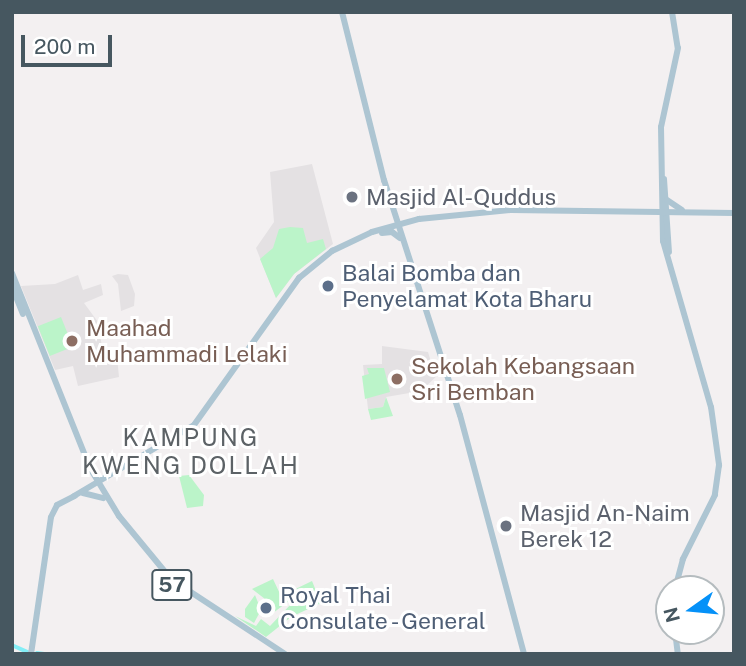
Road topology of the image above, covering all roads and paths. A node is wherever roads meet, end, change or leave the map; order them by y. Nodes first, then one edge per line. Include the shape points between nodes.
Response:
1 (342, 12) edge
2 (672, 12) edge
3 (663, 198) junction
4 (393, 211) junction
5 (648, 211) junction
6 (663, 212) junction
7 (682, 212) junction
8 (734, 213) edge
9 (411, 222) junction
10 (398, 226) junction
11 (664, 228) junction
12 (381, 231) junction
13 (401, 238) junction
14 (12, 273) edge
15 (12, 286) edge
16 (88, 469) junction
17 (110, 473) junction
18 (96, 483) junction
19 (84, 491) junction
20 (105, 497) junction
21 (679, 575) edge
22 (31, 654) edge
23 (278, 654) edge
24 (285, 654) edge
25 (524, 654) edge

1 - 4 main road
2 - 3 main road via 677,63 662,117
3 - 5 main road
3 - 6 main road
3 - 7 main road
4 - 9 main road
4 - 10 main road
4 - 12 main road via 390,223
5 - 6 main road
5 - 9 main road via 522,210
5 - 11 main road
6 - 7 main road
6 - 11 main road
7 - 8 main road
7 - 11 main road via 671,217
9 - 10 main road
9 - 13 main road
10 - 12 main road
10 - 13 main road
11 - 21 main road via 711,407 719,465 715,495
12 - 13 main road
12 - 17 main road via 332,251 299,278 194,425
13 - 25 main road via 456,401
14 - 15 main road
14 - 16 main road, 57
15 - 16 main road, 57
16 - 17 main road
16 - 18 main road, 57
16 - 19 main road
17 - 18 main road
17 - 20 main road via 103,485
18 - 19 main road
18 - 20 main road, 57
19 - 20 main road
19 - 22 main road via 57,505 51,517
20 - 23 main road, 57 via 165,579
20 - 24 main road, 57 via 171,579

